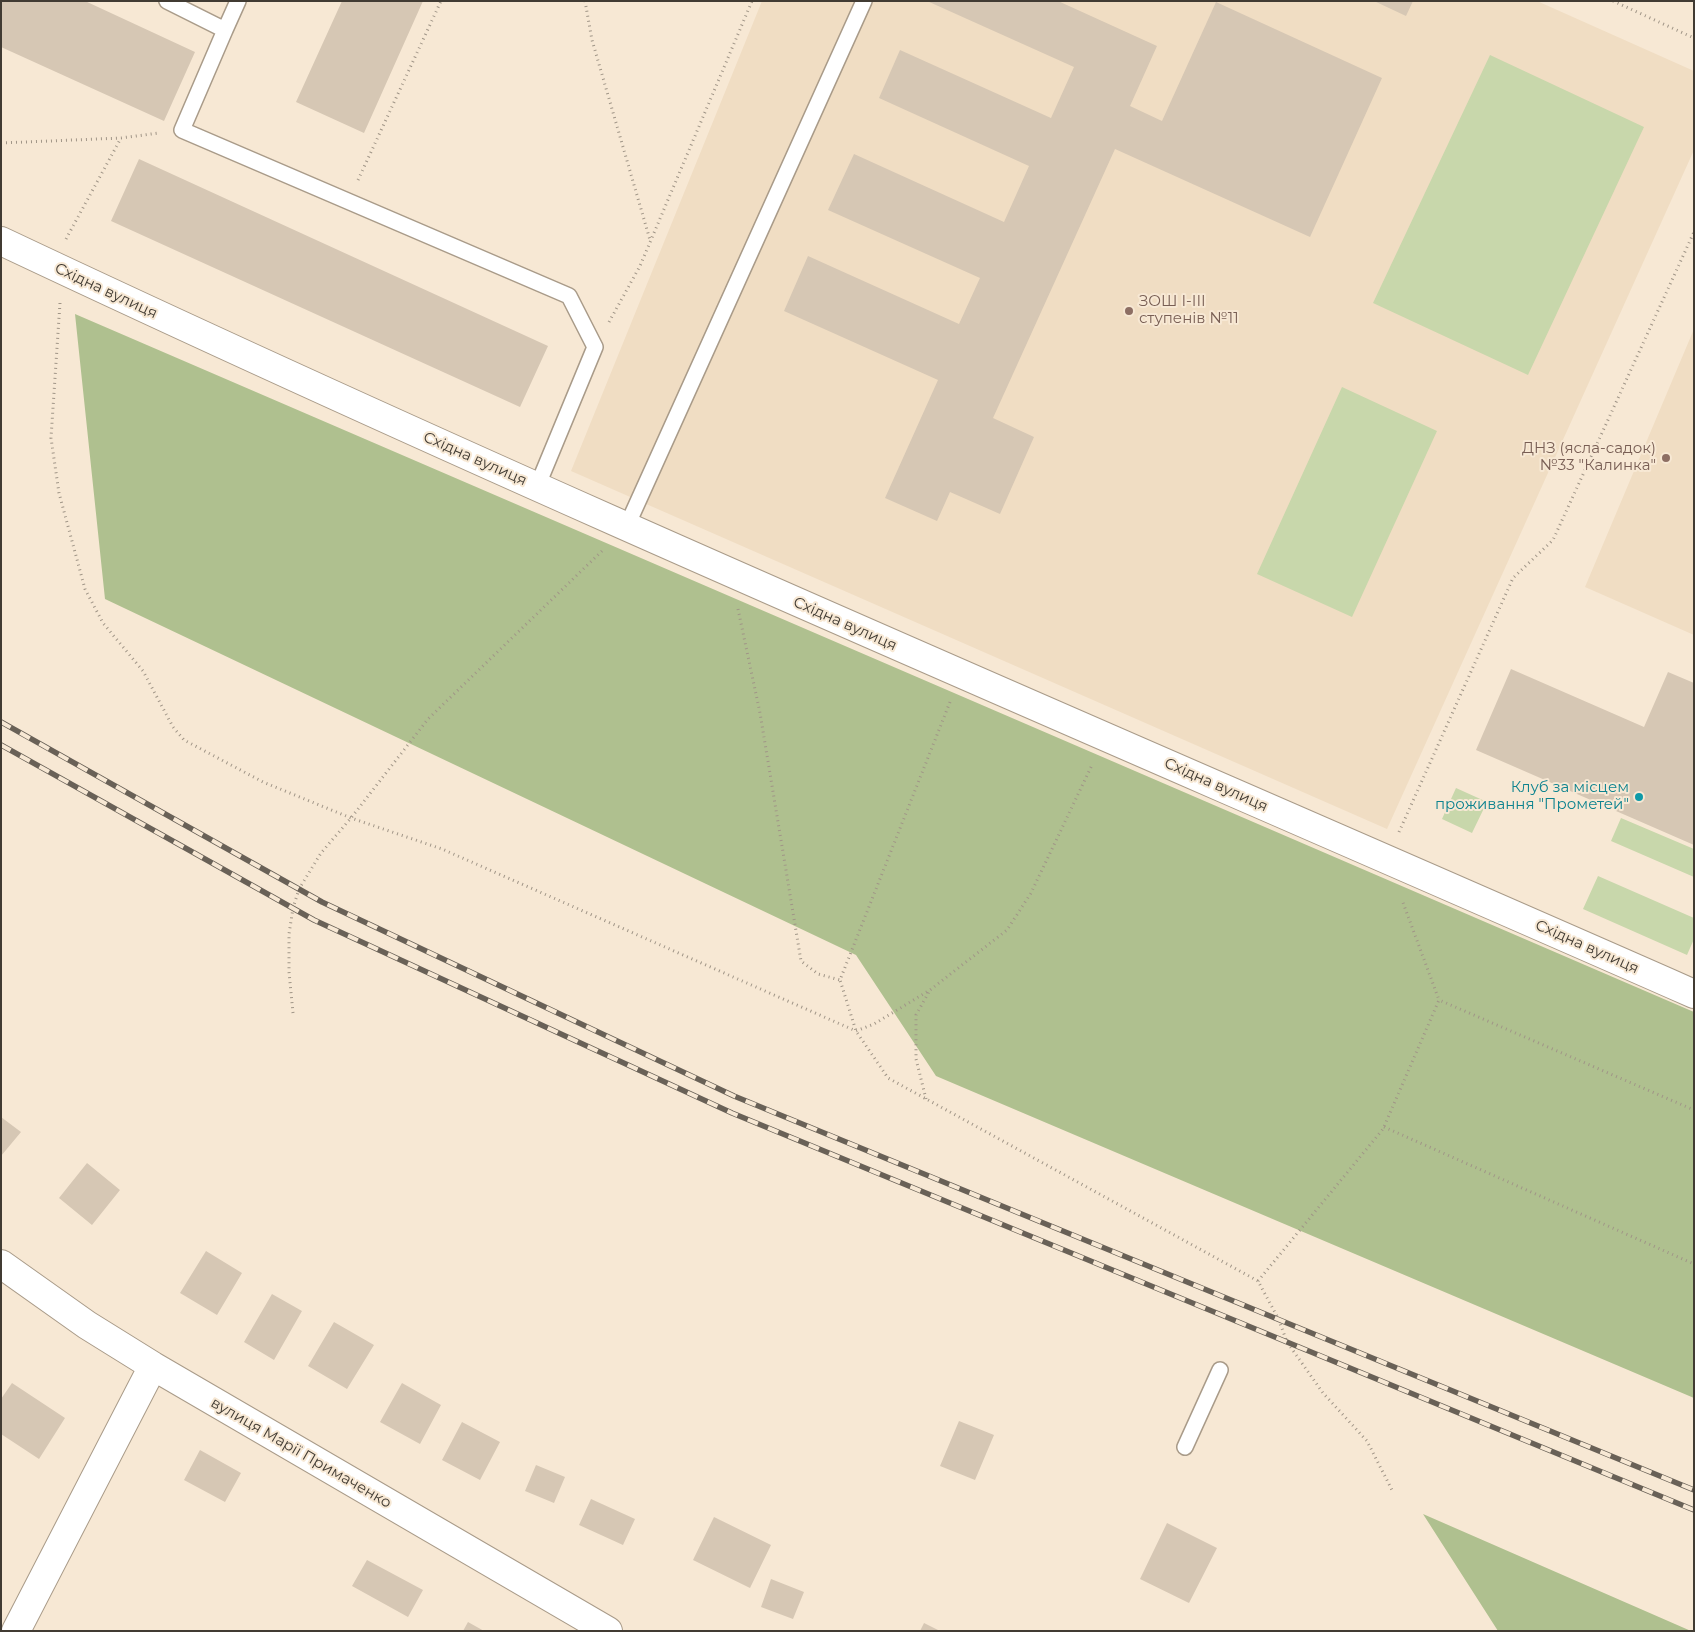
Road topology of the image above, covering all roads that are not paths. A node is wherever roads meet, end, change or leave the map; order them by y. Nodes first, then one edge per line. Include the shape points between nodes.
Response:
1 (167, 1) edge
2 (238, 1) edge
3 (864, 1) edge
4 (225, 30) junction
5 (1, 241) edge
6 (537, 487) junction
7 (626, 528) junction
8 (1694, 994) edge
9 (1, 1264) edge
10 (153, 1366) junction
11 (1220, 1370) dead end
12 (1185, 1447) dead end
13 (16, 1631) edge
14 (608, 1631) edge

1 - 4 lane
2 - 4 lane
3 - 7 lane
4 - 6 lane via 182,130 569,296 595,347
5 - 6 street, Східна вулиця via 215,342
6 - 7 street, Східна вулиця
7 - 8 street, Східна вулиця
9 - 10 street, вулиця Марії Примаченко via 87,1325
10 - 13 street
10 - 14 street, вулиця Марії Примаченко
11 - 12 lane

